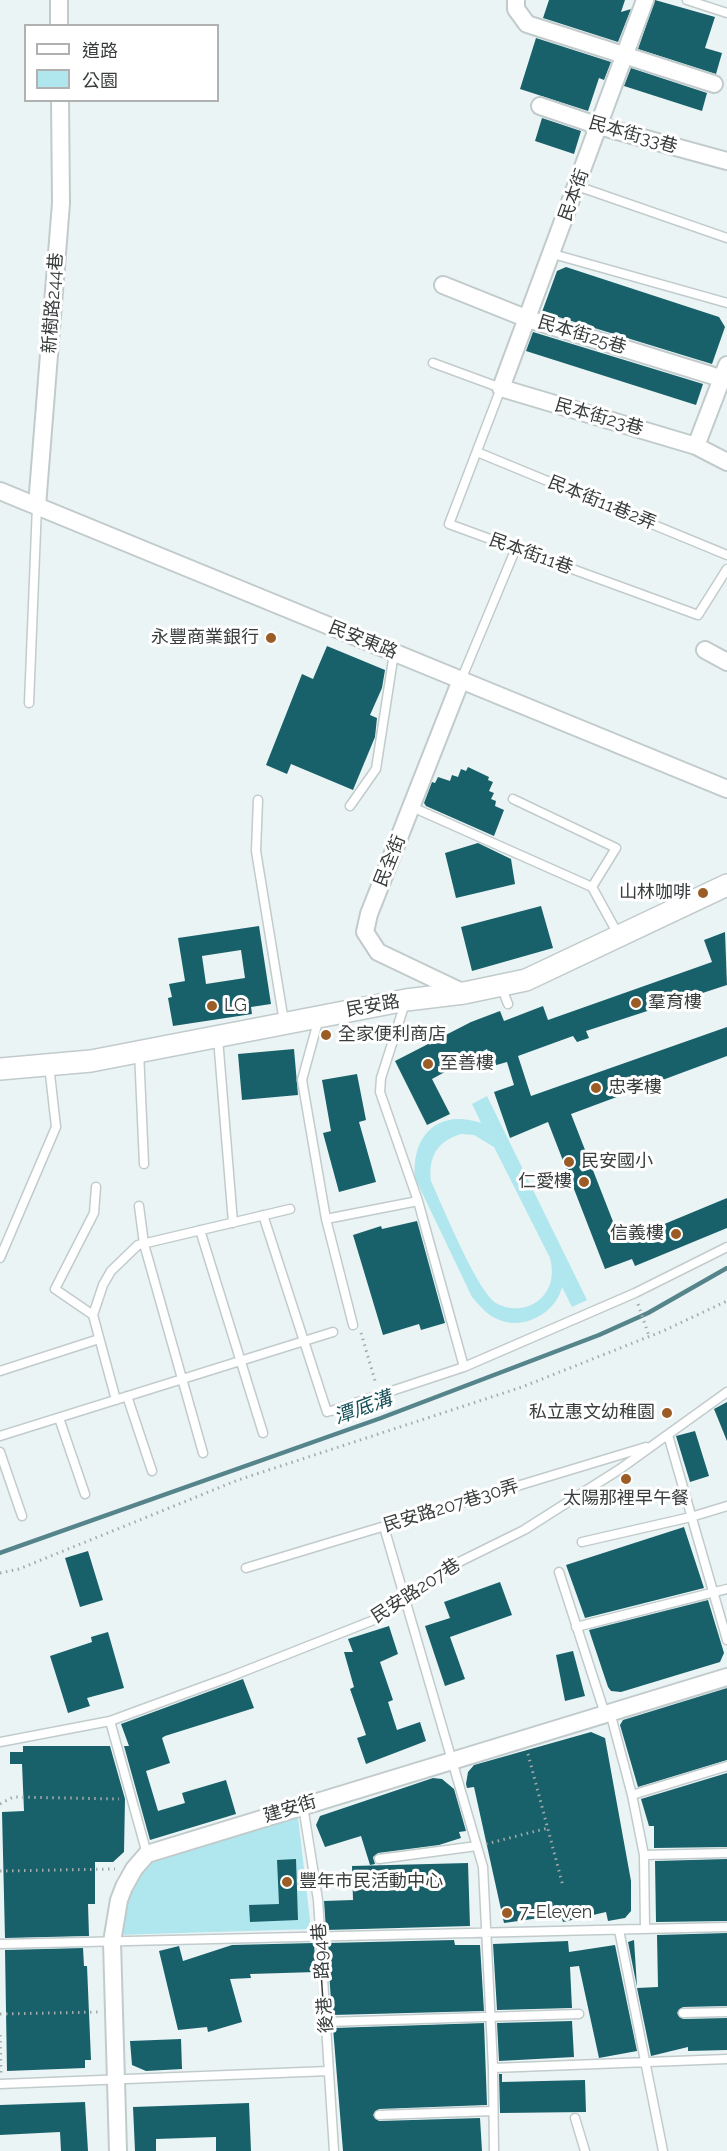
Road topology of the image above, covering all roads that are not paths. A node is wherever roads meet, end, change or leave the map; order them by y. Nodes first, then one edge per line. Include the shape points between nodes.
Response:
1 (59, 0) edge
2 (516, 0) edge
3 (645, 0) edge
4 (687, 0) edge
5 (723, 11) edge
6 (59, 24) edge
7 (624, 56) junction
8 (714, 84) dead end
9 (60, 102) edge
10 (540, 106) dead end
11 (599, 126) junction
12 (727, 161) edge
13 (577, 186) junction
14 (727, 237) edge
15 (553, 254) junction
16 (443, 285) dead end
17 (727, 303) edge
18 (528, 319) junction
19 (433, 363) dead end
20 (726, 374) edge
21 (501, 388) junction
22 (696, 446) junction
23 (477, 452) junction
24 (727, 462) edge
25 (0, 491) edge
26 (37, 506) junction
27 (516, 548) junction
28 (727, 555) edge
29 (727, 569) edge
30 (705, 650) dead end
31 (394, 653) junction
32 (727, 662) edge
33 (461, 680) junction
34 (29, 703) dead end
35 (727, 789) edge
36 (513, 799) dead end
37 (258, 800) dead end
38 (350, 806) dead end
39 (412, 807) junction
40 (727, 885) edge
41 (592, 887) junction
42 (620, 936) junction
43 (464, 993) junction
44 (406, 1000) junction
45 (320, 1016) junction
46 (284, 1023) junction
47 (218, 1036) junction
48 (139, 1051) junction
49 (49, 1065) junction
50 (0, 1069) edge
51 (144, 1164) dead end
52 (96, 1187) dead end
53 (418, 1201) junction
54 (139, 1206) dead end
55 (290, 1209) dead end
56 (263, 1215) junction
57 (326, 1219) junction
58 (232, 1222) junction
59 (200, 1230) junction
60 (144, 1244) junction
61 (727, 1247) edge
62 (0, 1258) edge
63 (93, 1315) junction
64 (353, 1325) road end
65 (333, 1332) dead end
66 (99, 1339) junction
67 (304, 1340) junction
68 (239, 1361) junction
69 (464, 1367) junction
70 (0, 1371) edge
71 (182, 1379) junction
72 (727, 1392) edge
73 (127, 1396) junction
74 (116, 1400) junction
75 (59, 1418) junction
76 (263, 1433) dead end
77 (668, 1435) junction
78 (0, 1436) edge
79 (655, 1444) junction
80 (0, 1452) edge
81 (203, 1453) dead end
82 (152, 1471) dead end
83 (85, 1494) dead end
84 (727, 1506) edge
85 (22, 1516) dead end
86 (692, 1518) junction
87 (384, 1527) junction
88 (582, 1542) dead end
89 (246, 1568) dead end
90 (559, 1572) dead end
91 (727, 1589) edge
92 (713, 1592) junction
93 (403, 1600) junction
94 (576, 1627) junction
95 (727, 1640) edge
96 (727, 1677) edge
97 (607, 1713) junction
98 (110, 1720) junction
99 (0, 1742) edge
100 (450, 1760) junction
101 (727, 1766) edge
102 (632, 1794) junction
103 (303, 1805) junction
104 (477, 1846) junction
105 (727, 1852) edge
106 (147, 1854) junction
107 (644, 1856) junction
108 (379, 1859) dead end
109 (727, 1927) edge
110 (619, 1929) junction
111 (645, 1929) junction
112 (486, 1934) junction
113 (321, 1937) junction
114 (112, 1941) junction
115 (0, 1944) edge
116 (727, 2012) edge
117 (683, 2013) dead end
118 (579, 2014) dead end
119 (490, 2017) junction
120 (326, 2022) junction
121 (727, 2059) edge
122 (648, 2063) junction
123 (493, 2068) junction
124 (329, 2071) junction
125 (116, 2081) junction
126 (1, 2084) edge
127 (494, 2111) junction
128 (379, 2115) dead end
129 (575, 2118) dead end
130 (118, 2151) edge
131 (334, 2151) edge
132 (494, 2151) edge
133 (585, 2151) edge
134 (663, 2151) edge

1 - 6 street
2 - 7 street via 516,9 527,24
3 - 7 street, 民本街
4 - 5 lane
7 - 8 street
7 - 11 street, 民本街
9 - 26 street, 新樹路244巷 via 61,203
10 - 11 street, 民本街33巷
11 - 12 street, 民本街33巷
11 - 13 street, 民本街
13 - 14 lane
13 - 15 street, 民本街
15 - 17 lane
15 - 18 street, 民本街
16 - 18 street, 民本街25巷
18 - 20 street, 民本街25巷
18 - 21 street, 民本街
19 - 21 lane
20 - 22 street
21 - 22 street, 民本街23巷
21 - 23 lane, 民本街11巷
22 - 24 street
23 - 27 lane, 民本街11巷 via 449,524
23 - 28 lane, 民本街11巷2弄
25 - 26 street, 民安東路
26 - 31 street, 民安東路
26 - 34 lane
27 - 29 lane, 民本街11巷 via 698,615
27 - 33 lane
30 - 32 street
31 - 33 street, 民安東路
31 - 38 lane via 376,769
33 - 35 street, 民安東路
33 - 39 street, 民全街
36 - 41 lane via 616,848
37 - 46 lane via 256,851
39 - 41 lane
39 - 43 street, 民全街 via 365,932 378,952
40 - 42 street, 民安路
41 - 42 lane
42 - 43 street, 民安路 via 504,994
43 - 44 street, 民安路
44 - 45 street, 民安路
44 - 53 lane via 380,1092
45 - 46 street, 民安路
45 - 57 lane via 302,1080
46 - 47 street, 民安路
47 - 48 street, 民安路
47 - 58 lane
48 - 49 street, 民安路
48 - 51 lane
49 - 50 street, 民安路
49 - 62 lane via 56,1127
52 - 63 lane via 94,1213 55,1289
53 - 57 lane
53 - 69 lane
54 - 60 lane
55 - 56 lane
56 - 58 lane
56 - 67 lane
57 - 64 lane
58 - 59 lane
59 - 60 lane
59 - 68 lane
60 - 63 lane via 138,1245 111,1271
60 - 71 lane
61 - 69 lane via 635,1293
63 - 66 lane
65 - 67 lane
66 - 70 lane
66 - 74 lane
67 - 68 lane
67 - 69 lane via 329,1412
68 - 71 lane
68 - 76 lane
71 - 73 lane
71 - 81 lane
72 - 77 lane, 民安路207巷
73 - 74 lane
73 - 82 lane
74 - 75 lane
75 - 78 lane
75 - 83 lane
77 - 79 lane, 民安路207巷
77 - 86 lane
79 - 87 lane, 民安路207巷30弄
79 - 93 lane, 民安路207巷 via 524,1530 445,1569
80 - 85 lane
84 - 86 lane
86 - 88 lane
86 - 92 lane
87 - 89 lane, 民安路207巷30弄
87 - 93 lane
90 - 94 lane
91 - 92 lane
92 - 94 lane
92 - 95 lane
93 - 98 lane, 民安路207巷 via 379,1618
93 - 100 lane
94 - 97 lane
96 - 97 street, 建安街
97 - 100 street, 建安街
97 - 102 lane
98 - 99 lane, 民安路207巷
98 - 106 lane
100 - 103 street, 建安街
100 - 104 lane
101 - 102 lane
102 - 107 lane
103 - 106 street, 建安街
103 - 113 lane, 後港一路94巷
104 - 108 lane
104 - 112 lane via 483,1867
105 - 107 lane
106 - 114 street via 134,1869 119,1900
107 - 111 lane
109 - 111 lane
110 - 111 lane
110 - 112 lane
110 - 122 lane
112 - 113 lane
112 - 119 lane
113 - 114 lane
113 - 120 lane, 後港一路94巷
114 - 115 lane
114 - 125 street
116 - 117 lane
118 - 119 lane
119 - 120 lane
119 - 123 lane
120 - 124 lane, 後港一路94巷
121 - 122 lane
122 - 123 lane
122 - 134 lane
123 - 127 lane
124 - 125 lane
124 - 131 lane, 後港一路94巷
125 - 126 lane
125 - 130 street
127 - 128 lane
127 - 132 lane
129 - 133 lane

